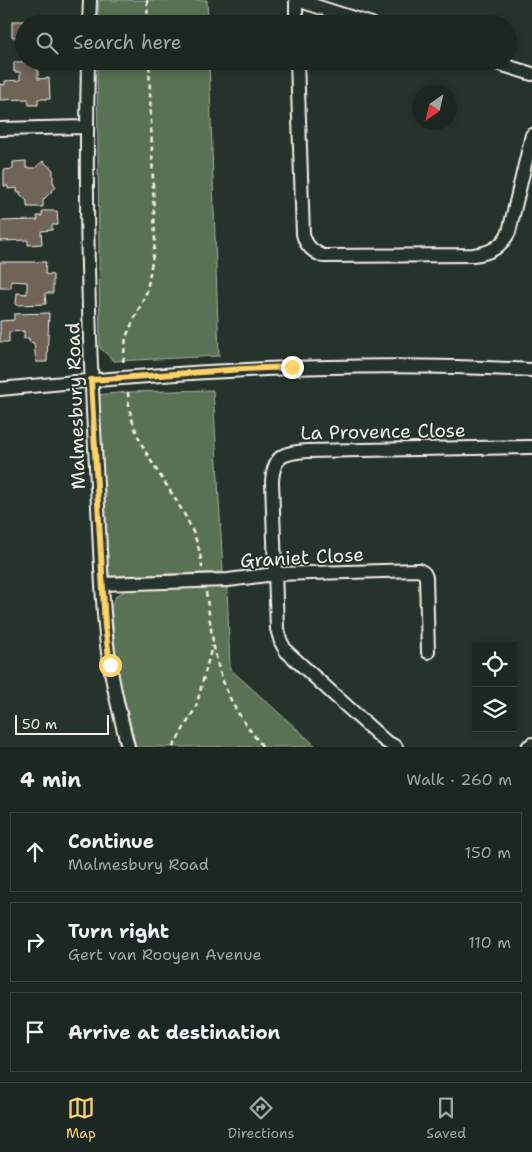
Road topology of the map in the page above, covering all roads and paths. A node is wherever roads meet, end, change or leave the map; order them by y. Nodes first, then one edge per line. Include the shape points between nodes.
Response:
1 (90, 0) edge
2 (147, 0) edge
3 (296, 0) edge
4 (89, 15) edge
5 (148, 15) edge
6 (296, 15) edge
7 (344, 15) edge
8 (517, 69) edge
9 (88, 70) edge
10 (149, 70) edge
11 (297, 70) edge
12 (532, 74) edge
13 (86, 127) junction
14 (0, 129) edge
15 (532, 135) edge
16 (124, 362) dead end
17 (532, 370) edge
18 (91, 380) junction
19 (0, 389) edge
20 (128, 392) dead end
21 (532, 447) edge
22 (202, 572) dead end
23 (275, 574) junction
24 (102, 584) junction
25 (205, 586) dead end
26 (213, 645) junction
27 (428, 652) dead end
28 (532, 744) edge
29 (128, 747) edge
30 (173, 747) edge
31 (263, 747) edge
32 (396, 747) edge
33 (528, 747) edge

1 - 4 street
2 - 5 path
3 - 6 street
3 - 7 street
8 - 12 street
9 - 13 street, Malmesbury Road
10 - 16 path via 155,243 147,291 126,338
11 - 15 street via 303,234 309,247 323,256 474,255 494,250 509,232
13 - 14 street
13 - 18 street, Malmesbury Road
17 - 18 street via 311,366
18 - 19 street
18 - 24 street, Malmesbury Road
20 - 22 path via 132,423 150,463 186,518 199,553
21 - 23 street, La Provence Close via 307,451 283,455 275,464 272,481
23 - 24 street, Graniet Close via 228,580
23 - 27 street, Graniet Close via 419,570 426,577
23 - 32 street, La Provence Close via 277,629 286,651 385,741
24 - 29 street, Malmesbury Road via 110,665
25 - 26 path
26 - 30 path via 196,707
26 - 31 path via 226,690
28 - 33 street

